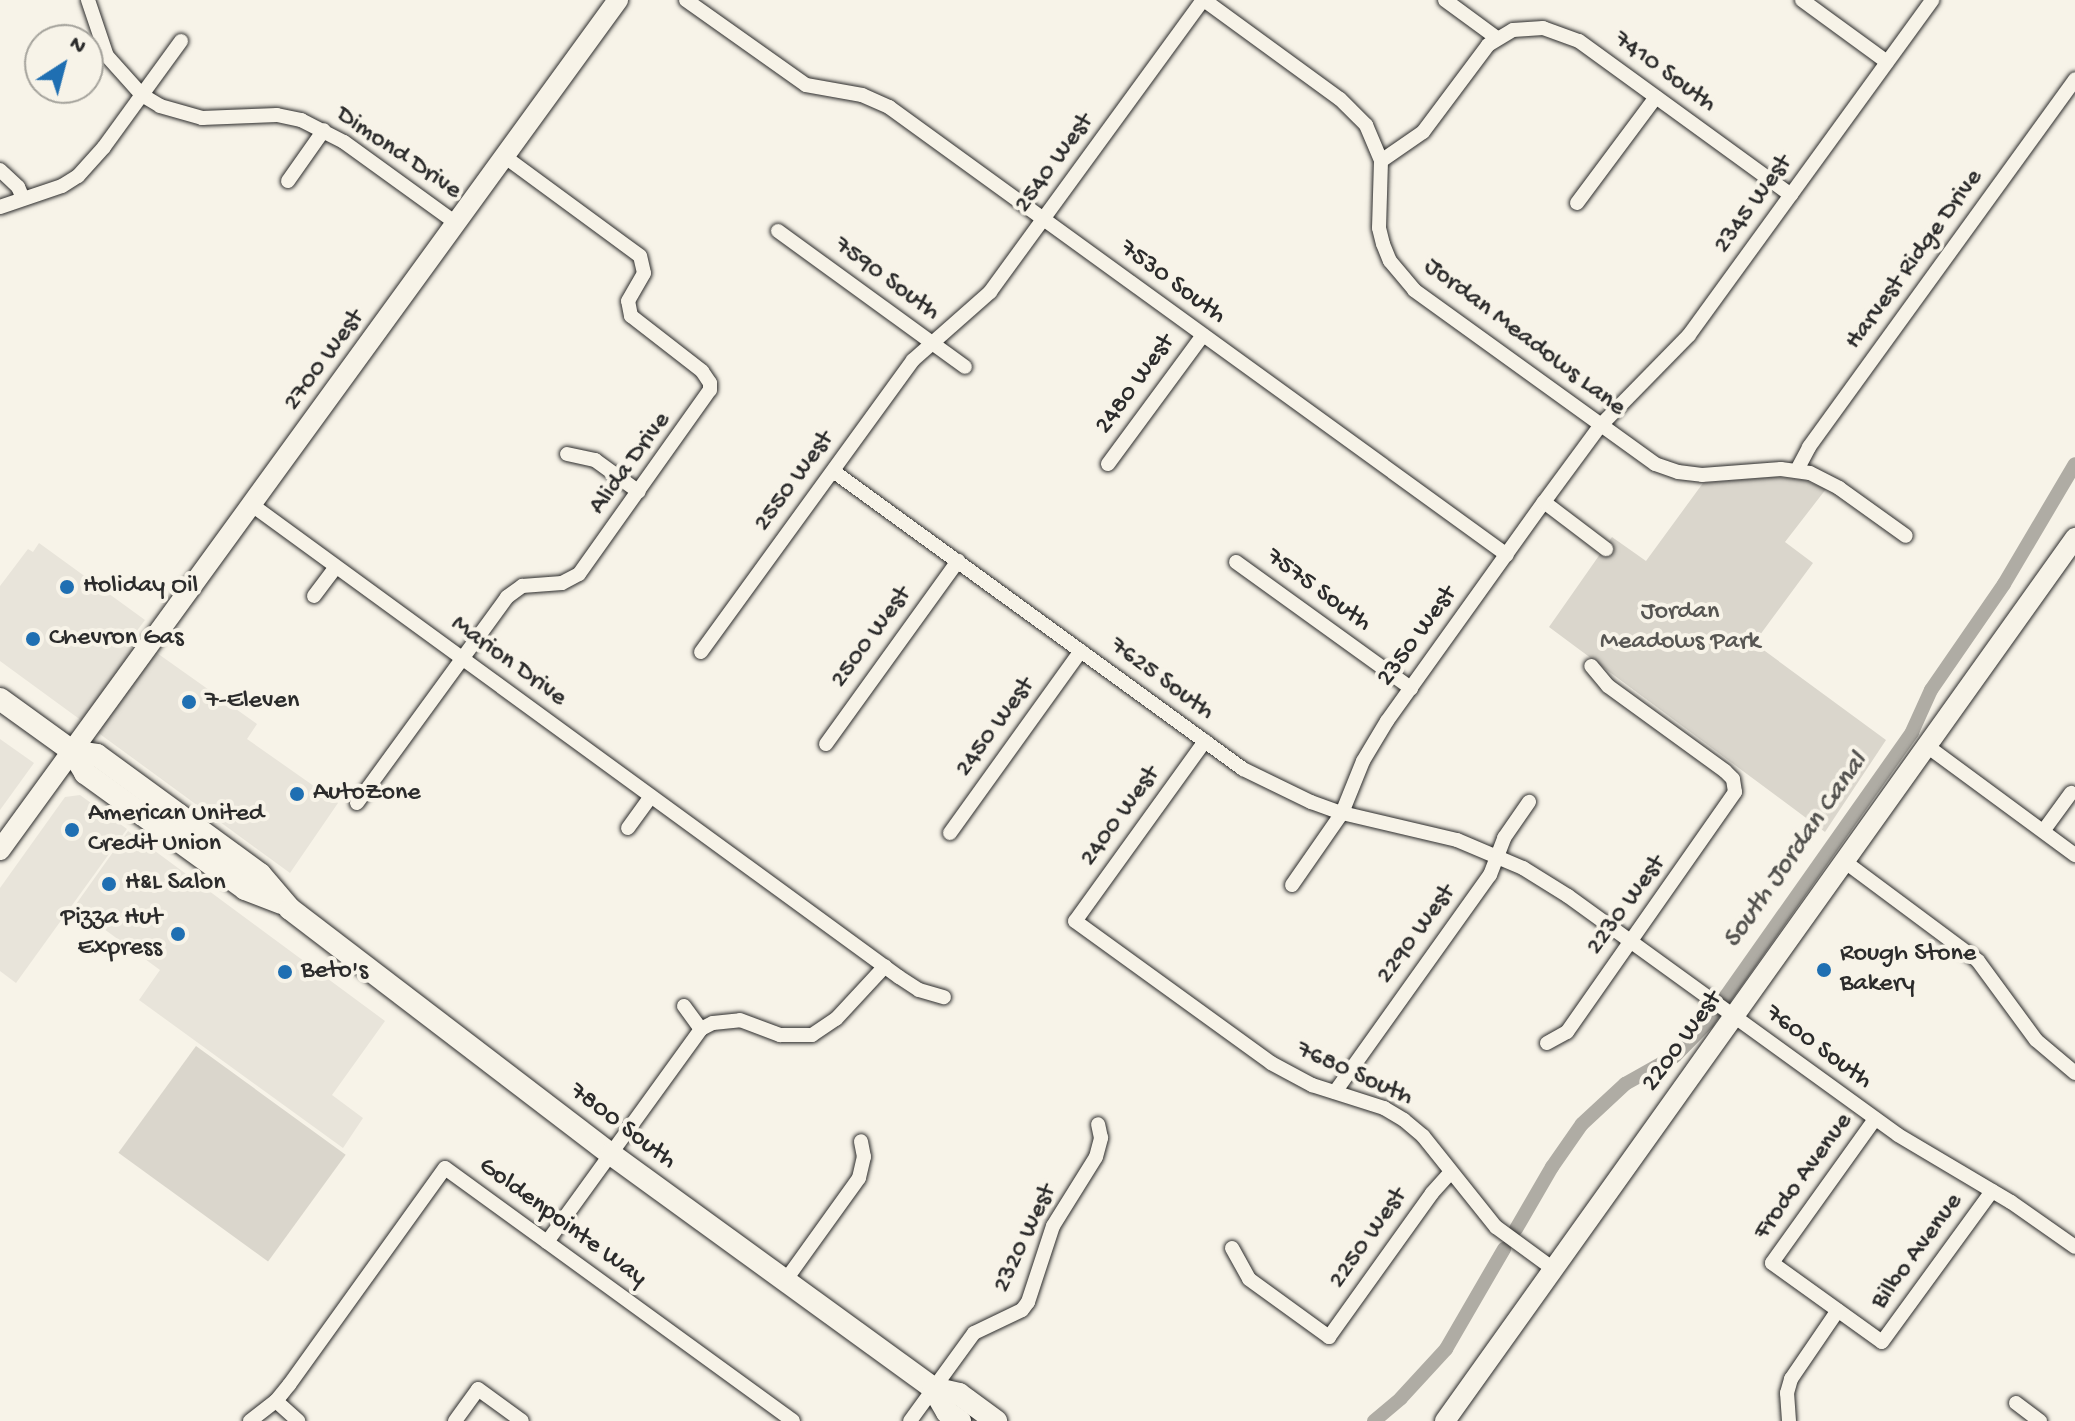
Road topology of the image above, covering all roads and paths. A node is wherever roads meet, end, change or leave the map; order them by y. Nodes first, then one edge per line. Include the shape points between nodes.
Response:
1 (88, 0) edge
2 (618, 0) edge
3 (686, 0) edge
4 (1204, 0) edge
5 (1445, 0) edge
6 (1802, 0) edge
7 (1932, 0) edge
8 (1497, 38) junction
9 (181, 41) dead end
10 (1887, 62) junction
11 (2075, 79) edge
12 (142, 95) junction
13 (1656, 97) junction
14 (324, 130) junction
15 (505, 157) junction
16 (1381, 161) junction
17 (0, 170) edge
18 (288, 181) dead end
19 (1791, 195) junction
20 (23, 198) junction
21 (1577, 203) dead end
22 (0, 207) edge
23 (1044, 220) junction
24 (456, 223) junction
25 (778, 231) dead end
26 (1203, 335) junction
27 (930, 342) junction
28 (965, 367) dead end
29 (1600, 426) junction
30 (567, 454) dead end
31 (1108, 464) dead end
32 (1797, 470) junction
33 (833, 471) junction
34 (639, 492) junction
35 (1544, 502) junction
36 (252, 505) junction
37 (1906, 536) dead end
38 (2075, 538) edge
39 (1606, 549) dead end
40 (1507, 555) junction
41 (958, 561) junction
42 (1236, 562) dead end
43 (336, 567) junction
44 (314, 596) dead end
45 (1081, 651) junction
46 (701, 652) dead end
47 (461, 657) junction
48 (1591, 666) dead end
49 (1411, 688) junction
50 (0, 699) edge
51 (1205, 741) junction
52 (826, 744) dead end
53 (1927, 746) junction
54 (72, 751) junction
55 (2071, 793) dead end
56 (651, 796) junction
57 (1529, 802) dead end
58 (357, 803) dead end
59 (1342, 813) junction
60 (628, 828) dead end
61 (2044, 830) junction
62 (950, 833) dead end
63 (0, 850) edge
64 (2075, 855) edge
65 (1497, 856) junction
66 (1844, 861) junction
67 (1292, 885) dead end
68 (1075, 921) joint
69 (1631, 942) junction
70 (885, 966) junction
71 (944, 997) dead end
72 (684, 1006) dead end
73 (1723, 1009) junction
74 (701, 1029) junction
75 (1547, 1043) dead end
76 (2075, 1073) edge
77 (1335, 1092) junction
78 (1875, 1119) junction
79 (1098, 1124) dead end
80 (861, 1141) dead end
81 (611, 1154) junction
82 (1451, 1172) junction
83 (1992, 1191) junction
84 (547, 1242) junction
85 (2075, 1247) edge
86 (1232, 1248) dead end
87 (1552, 1268) junction
88 (785, 1281) junction
89 (1838, 1310) junction
90 (933, 1388) junction
91 (276, 1401) junction
92 (2016, 1403) dead end
93 (250, 1421) edge
94 (298, 1421) edge
95 (455, 1421) edge
96 (522, 1421) edge
97 (793, 1421) edge
98 (910, 1421) edge
99 (960, 1421) edge
100 (996, 1421) edge
101 (1445, 1421) edge
102 (1789, 1421) edge
103 (2040, 1421) edge

1 - 12 street, Dimond Drive via 107,56
2 - 15 street, 2700 West
3 - 23 street, 7530 South via 795,78 816,88 875,99
4 - 16 street, Jordan Meadows Lane via 1354,111 1376,142
4 - 23 street, 2540 West
5 - 8 street
6 - 10 street
7 - 10 street, 2345 West
8 - 13 street, 7410 South via 1528,27 1560,31
8 - 16 street via 1423,132
9 - 12 street
10 - 19 street, 2345 West
11 - 32 street, Harvest Ridge Drive
12 - 14 street, Dimond Drive via 202,118 277,115
12 - 20 street via 78,176
13 - 19 street, 7410 South
13 - 21 street
14 - 18 street
14 - 24 street, Dimond Drive
15 - 24 street, 2700 West
15 - 34 street, Alida Drive via 640,256 644,273 628,301 631,316 696,365 710,383 702,406
16 - 29 street, Jordan Meadows Lane via 1379,228 1400,276
17 - 20 street
19 - 29 street, 2345 West via 1677,351
20 - 22 street
23 - 26 street, 7530 South
23 - 27 street, 2540 West via 990,292
24 - 36 street, 2700 West
25 - 27 street, 7590 South
26 - 31 street, 2480 West
26 - 40 street, 7530 South
27 - 28 street, 7590 South
27 - 33 street, 2550 West
29 - 32 street, Jordan Meadows Lane via 1645,458 1678,472
29 - 35 street, 2350 West
30 - 34 street via 595,460
32 - 37 street, Jordan Meadows Lane via 1839,488
33 - 41 street, 7625 South
33 - 46 street, 2550 West
34 - 47 street, Alida Drive via 579,574 562,583 531,583 513,591
35 - 39 street
35 - 40 street, 2350 West
36 - 43 street, Marion Drive
36 - 54 street, 2700 West
38 - 53 street, 2200 West
40 - 49 street, 2350 West
41 - 45 street, 7625 South
41 - 52 street, 2500 West
42 - 49 street, 7575 South
43 - 44 street
43 - 47 street, Marion Drive
45 - 51 street, 7625 South
45 - 62 street, 2450 West
47 - 56 street, Marion Drive
47 - 58 street, Alida Drive
48 - 69 street, 2230 West via 1608,686 1725,771 1735,786 1733,797
49 - 59 street, 2350 West via 1374,740
50 - 54 main road, 7800 South
51 - 59 street, 7625 South via 1276,787
51 - 68 street, 2400 West
53 - 61 street
53 - 66 street, 2200 West
54 - 63 street, 2700 West
54 - 81 main road, 7800 South via 97,755 260,874 282,903
55 - 61 street
56 - 60 street
56 - 70 street, Marion Drive
57 - 65 street, 2290 West
59 - 65 street, 7625 South via 1457,840
59 - 67 street, 2350 West
61 - 64 street
65 - 69 street, 7600 South via 1556,889
65 - 77 street, 2290 West via 1490,875
66 - 73 street, 2200 West
66 - 76 street via 1978,961 2036,1040
68 - 77 street, 7680 South via 1271,1063
69 - 73 street, 7600 South
69 - 75 street, 2230 West via 1567,1032
70 - 71 street, Marion Drive via 919,990
70 - 74 street via 836,1019 812,1035 780,1035 740,1020
72 - 74 street
73 - 78 street, 7600 South
73 - 87 street, 2200 West
74 - 81 street
77 - 82 street, 7680 South via 1404,1120
78 - 83 street, 7600 South
78 - 89 street, Frodo Avenue via 1772,1263
79 - 90 street, 2320 West via 1096,1157 1053,1226 1028,1302 974,1333
80 - 88 street via 859,1178
81 - 84 street
81 - 88 main road, 7800 South
82 - 86 street, 2250 West via 1329,1337 1249,1279
82 - 87 street, 7680 South via 1496,1227
83 - 85 street, 7600 South
83 - 89 street, Bilbo Avenue via 1882,1342
84 - 91 street, Goldenpointe Way via 445,1168
84 - 97 street, Goldenpointe Way
87 - 101 street, 2200 West
88 - 90 main road, 7800 South
89 - 102 street via 1791,1379
90 - 98 street, 2320 West
90 - 99 main road, 7800 South via 947,1412
90 - 100 main road, 7800 South via 959,1394
91 - 93 street, Goldenpointe Way
91 - 94 street
92 - 103 street
95 - 96 street via 478,1389

